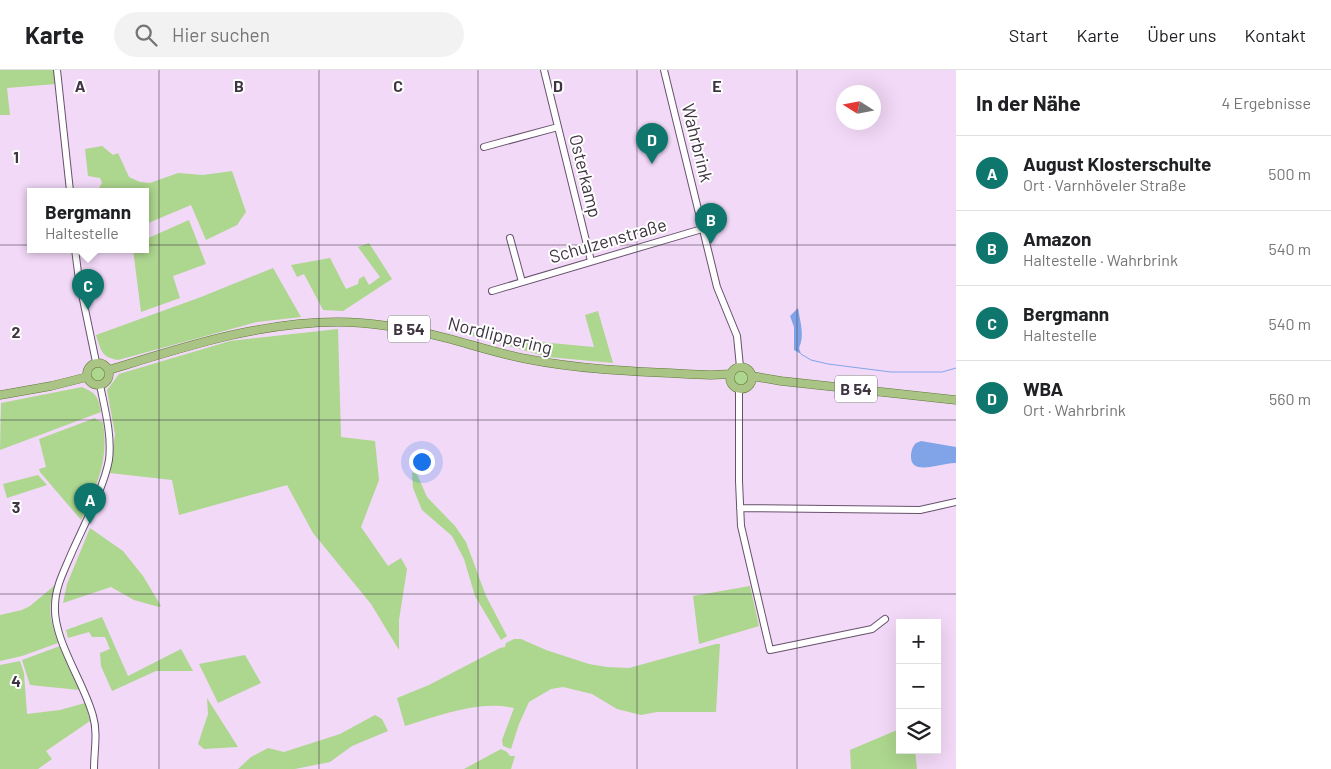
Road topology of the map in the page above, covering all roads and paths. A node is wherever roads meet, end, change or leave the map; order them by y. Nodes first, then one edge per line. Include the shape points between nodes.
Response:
1 (57, 70) edge
2 (544, 70) edge
3 (664, 70) edge
4 (558, 126) junction
5 (484, 147) dead end
6 (70, 188) edge
7 (702, 229) junction
8 (510, 238) dead end
9 (76, 253) edge
10 (591, 261) junction
11 (522, 282) junction
12 (492, 291) dead end
13 (96, 362) junction
14 (740, 367) junction
15 (109, 370) junction
16 (87, 377) junction
17 (731, 377) junction
18 (752, 379) junction
19 (100, 385) junction
20 (739, 389) junction
21 (0, 395) edge
22 (956, 400) edge
23 (956, 502) edge
24 (740, 508) junction
25 (885, 619) dead end
26 (94, 769) edge

1 - 6 street
2 - 4 street, Osterkamp
3 - 7 street, Wahrbrink
4 - 5 street, Osterkamp
4 - 10 street, Osterkamp
7 - 10 street, Schulzenstraße
7 - 14 street, Wahrbrink via 720,296 737,336
8 - 11 street
9 - 13 street
10 - 11 street, Schulzenstraße
11 - 12 street, Schulzenstraße
13 - 15 main road
13 - 16 main road via 89,366
14 - 17 main road
14 - 18 main road via 748,368
15 - 17 main road, Nordlippering / B 54 via 227,336 284,326 339,322 412,330 558,365
15 - 19 main road via 108,379
16 - 19 main road
16 - 21 main road
17 - 20 main road
18 - 20 main road via 746,388
18 - 22 main road, B 54
19 - 26 street via 109,432 109,459 59,582 54,606 60,637 93,716 96,735
20 - 24 street
23 - 24 street via 920,510
24 - 25 street via 741,526 770,650 872,630

